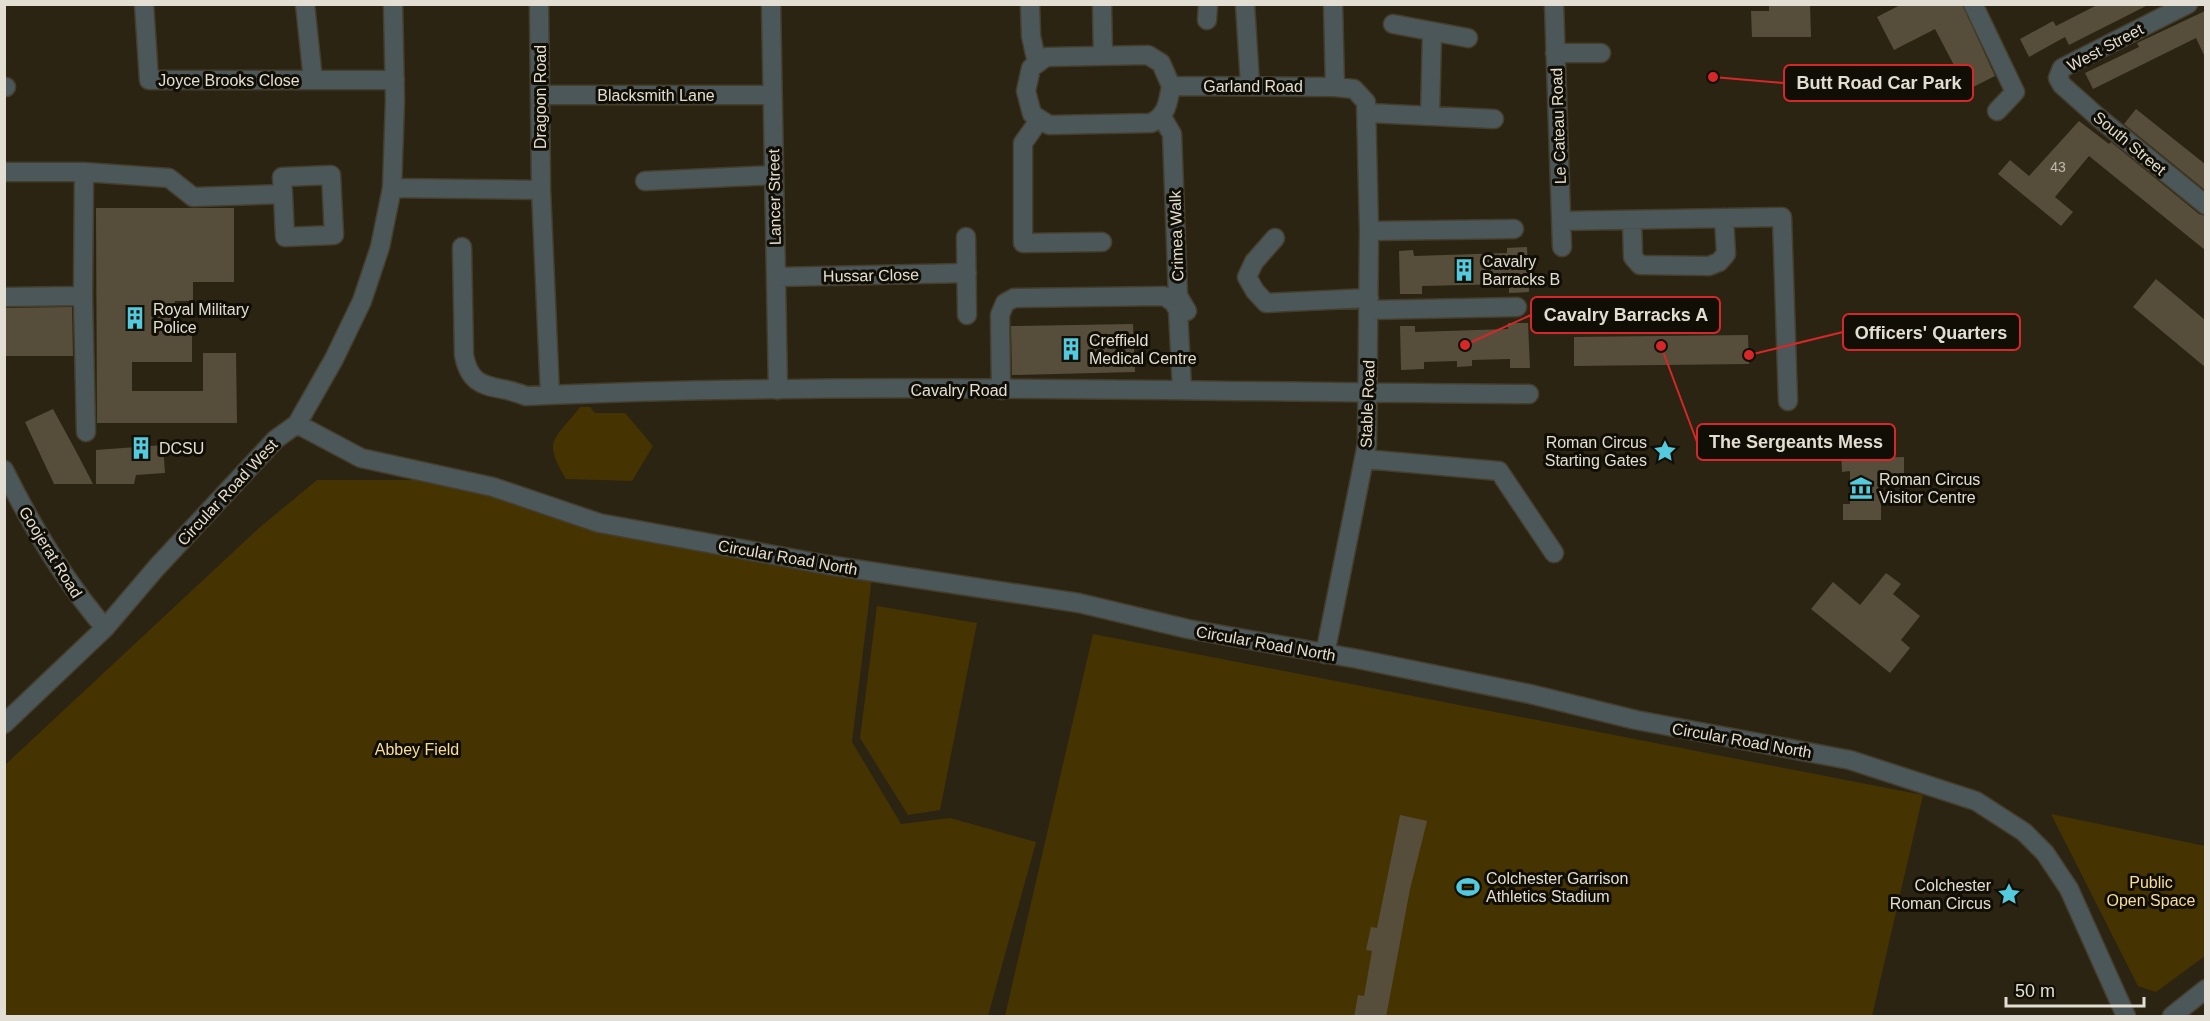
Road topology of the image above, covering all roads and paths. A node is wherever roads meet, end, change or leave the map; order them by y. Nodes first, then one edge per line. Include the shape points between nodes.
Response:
1 (144, 4) edge
2 (305, 4) edge
3 (393, 4) edge
4 (539, 4) edge
5 (771, 4) edge
6 (1030, 4) edge
7 (1102, 4) edge
8 (1245, 4) edge
9 (1333, 4) edge
10 (1554, 4) edge
11 (1973, 4) edge
12 (2188, 4) edge
13 (1393, 24) dead end
14 (1432, 33) junction
15 (1468, 38) dead end
16 (1556, 53) junction
17 (1600, 53) dead end
18 (1103, 56) junction
19 (1037, 63) junction
20 (2058, 78) joint
21 (313, 80) junction
22 (394, 80) junction
23 (1250, 84) junction
24 (1171, 86) junction
25 (1335, 87) junction
26 (540, 95) junction
27 (772, 95) junction
28 (1996, 111) dead end
29 (1369, 114) junction
30 (1430, 116) junction
31 (1162, 117) junction
32 (1040, 119) junction
33 (1494, 119) dead end
34 (4, 172) edge
35 (84, 172) junction
36 (774, 175) junction
37 (645, 181) dead end
38 (392, 189) junction
39 (541, 190) junction
40 (283, 194) dead end
41 (2205, 205) edge
42 (1724, 218) junction
43 (1632, 220) junction
44 (1561, 221) junction
45 (1514, 229) dead end
46 (1370, 231) junction
47 (966, 237) dead end
48 (1275, 238) dead end
49 (1102, 242) dead end
50 (462, 247) dead end
51 (1562, 247) dead end
52 (967, 273) junction
53 (776, 277) junction
54 (83, 296) junction
55 (4, 297) edge
56 (1369, 304) junction
57 (1517, 307) dead end
58 (967, 315) dead end
59 (777, 390) junction
60 (1001, 390) junction
61 (1186, 390) junction
62 (1368, 393) junction
63 (1529, 394) dead end
64 (550, 395) junction
65 (1788, 401) dead end
66 (297, 424) junction
67 (86, 432) dead end
68 (1364, 459) junction
69 (4, 471) edge
70 (1554, 553) dead end
71 (105, 628) junction
72 (1325, 654) junction
73 (4, 724) edge
74 (2205, 989) edge
75 (2126, 1017) edge
76 (2172, 1017) edge

1 - 21 street, Joyce Brooks Close via 148,80
2 - 21 street, Joyce Brooks Close
3 - 22 street, Circular Road West
4 - 26 street, Dragoon Road
5 - 27 street, Lancer Street
6 - 19 street
7 - 18 street
8 - 23 street
9 - 25 street
10 - 16 street, Le Cateau Road
11 - 28 street via 2015,92
12 - 20 street, West Street via 2062,68
13 - 14 street
14 - 15 street
14 - 30 street
16 - 17 street
16 - 44 street, Le Cateau Road
18 - 19 street via 1046,57
18 - 24 street via 1148,55 1161,63
19 - 32 street via 1031,68 1026,91 1032,114
20 - 41 street, South Street via 2099,118
21 - 22 street, Joyce Brooks Close
22 - 38 street, Circular Road West
23 - 24 street, Garland Road
23 - 25 street, Garland Road
24 - 31 street
25 - 29 street, Garland Road via 1354,89 1366,102
26 - 27 street, Blacksmith Lane
26 - 39 street, Dragoon Road
27 - 36 street, Lancer Street
29 - 30 street
29 - 46 street, Stable Road
30 - 33 street
31 - 32 street via 1151,123 1049,124
31 - 61 street, Crimea Walk via 1172,134 1178,296 1188,313
32 - 49 street via 1023,143 1023,243
34 - 35 street
35 - 40 street via 169,178 193,197
35 - 54 street
36 - 37 street
36 - 53 street, Lancer Street
38 - 39 street
38 - 66 street, Circular Road West via 380,247 362,301
39 - 64 street
42 - 43 street
42 - 43 street via 1726,254 1709,266 1645,267 1635,261 1632,252
42 - 65 street via 1782,217
43 - 44 street
44 - 51 street, Le Cateau Road
45 - 46 street
46 - 56 street, Stable Road
47 - 52 street
48 - 56 street via 1254,262 1247,277 1266,303
50 - 64 street, Cavalry Road via 467,371 488,387 526,396
52 - 53 street, Hussar Close
52 - 58 street
53 - 59 street, Lancer Street
54 - 55 street
54 - 67 street
56 - 57 street
56 - 62 street, Stable Road
59 - 60 street, Cavalry Road
59 - 64 street, Cavalry Road
60 - 61 street, Cavalry Road
60 - 61 street via 1000,315 1005,303 1014,298 1164,296 1178,310
61 - 62 street, Cavalry Road
62 - 63 street, Cavalry Road
62 - 68 street, Stable Road
66 - 71 street, Circular Road West via 276,439
66 - 72 street, Circular Road North via 361,458 493,488 599,523 828,565 1079,603 1188,629
68 - 70 street via 1499,471
68 - 72 street, Stable Road
69 - 71 street, Goojerat Road via 28,519 70,585
71 - 73 street, Circular Road West
72 - 75 street, Circular Road North via 1530,694 1636,720 1850,760 1976,801 2024,832 2045,853 2069,889
74 - 76 street

